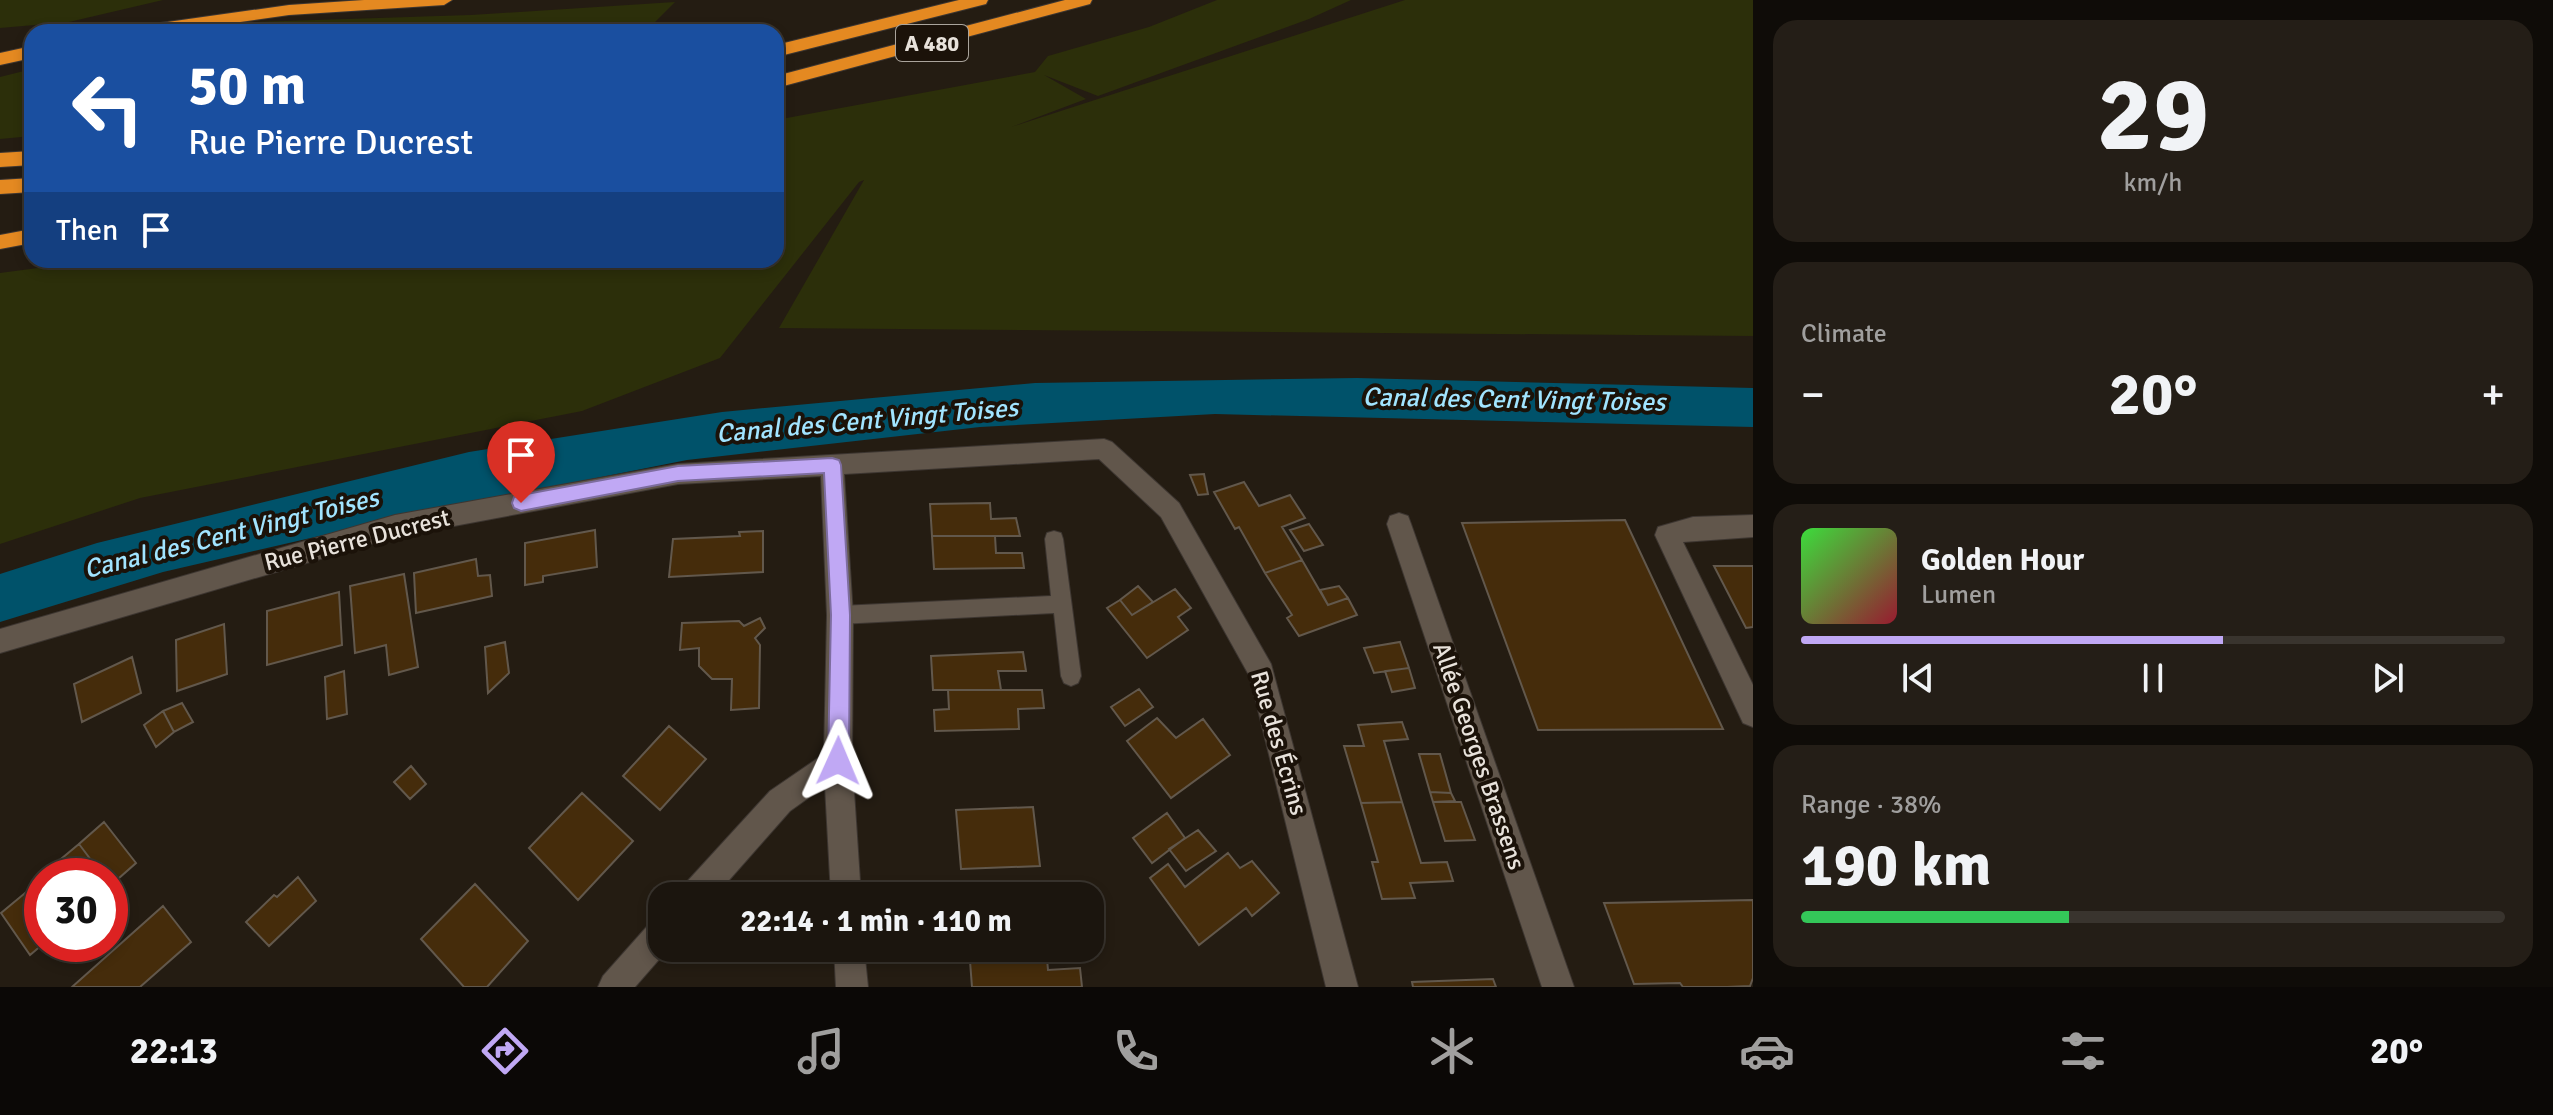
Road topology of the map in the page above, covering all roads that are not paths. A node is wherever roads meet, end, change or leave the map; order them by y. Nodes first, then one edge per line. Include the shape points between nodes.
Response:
1 (444, 0) edge
2 (980, 0) edge
3 (1084, 0) edge
4 (189, 24) edge
5 (784, 49) edge
6 (24, 54) edge
7 (0, 59) edge
8 (784, 80) edge
9 (24, 158) edge
10 (0, 160) edge
11 (24, 186) edge
12 (0, 187) edge
13 (24, 238) edge
14 (0, 242) edge
15 (1104, 449) joint
16 (832, 465) junction
17 (1399, 524) dead end
18 (1753, 526) edge
19 (1054, 539) dead end
20 (1063, 604) junction
21 (840, 615) junction
22 (0, 641) edge
23 (1071, 676) dead end
24 (1753, 714) edge
25 (838, 761) junction
26 (708, 882) edge
27 (845, 882) edge
28 (648, 949) edge
29 (850, 962) edge
30 (614, 987) edge
31 (852, 987) edge
32 (1342, 987) edge
33 (1558, 987) edge

1 - 4 highway via 289,10
2 - 5 highway, A 480
3 - 8 highway, A 480
6 - 7 highway
9 - 10 highway
11 - 12 highway
13 - 14 highway
15 - 16 street, Rue Pierre Ducrest
15 - 32 street, Rue des Écrins via 1170,510 1262,673
16 - 21 street
16 - 22 street, Rue Pierre Ducrest via 678,474 395,526
17 - 33 street, Allée Georges Brassens
18 - 24 street via 1693,528 1667,535
19 - 20 lane
20 - 21 lane
20 - 23 lane
21 - 25 street
25 - 26 street via 780,801
25 - 27 street
28 - 30 street
29 - 31 street

